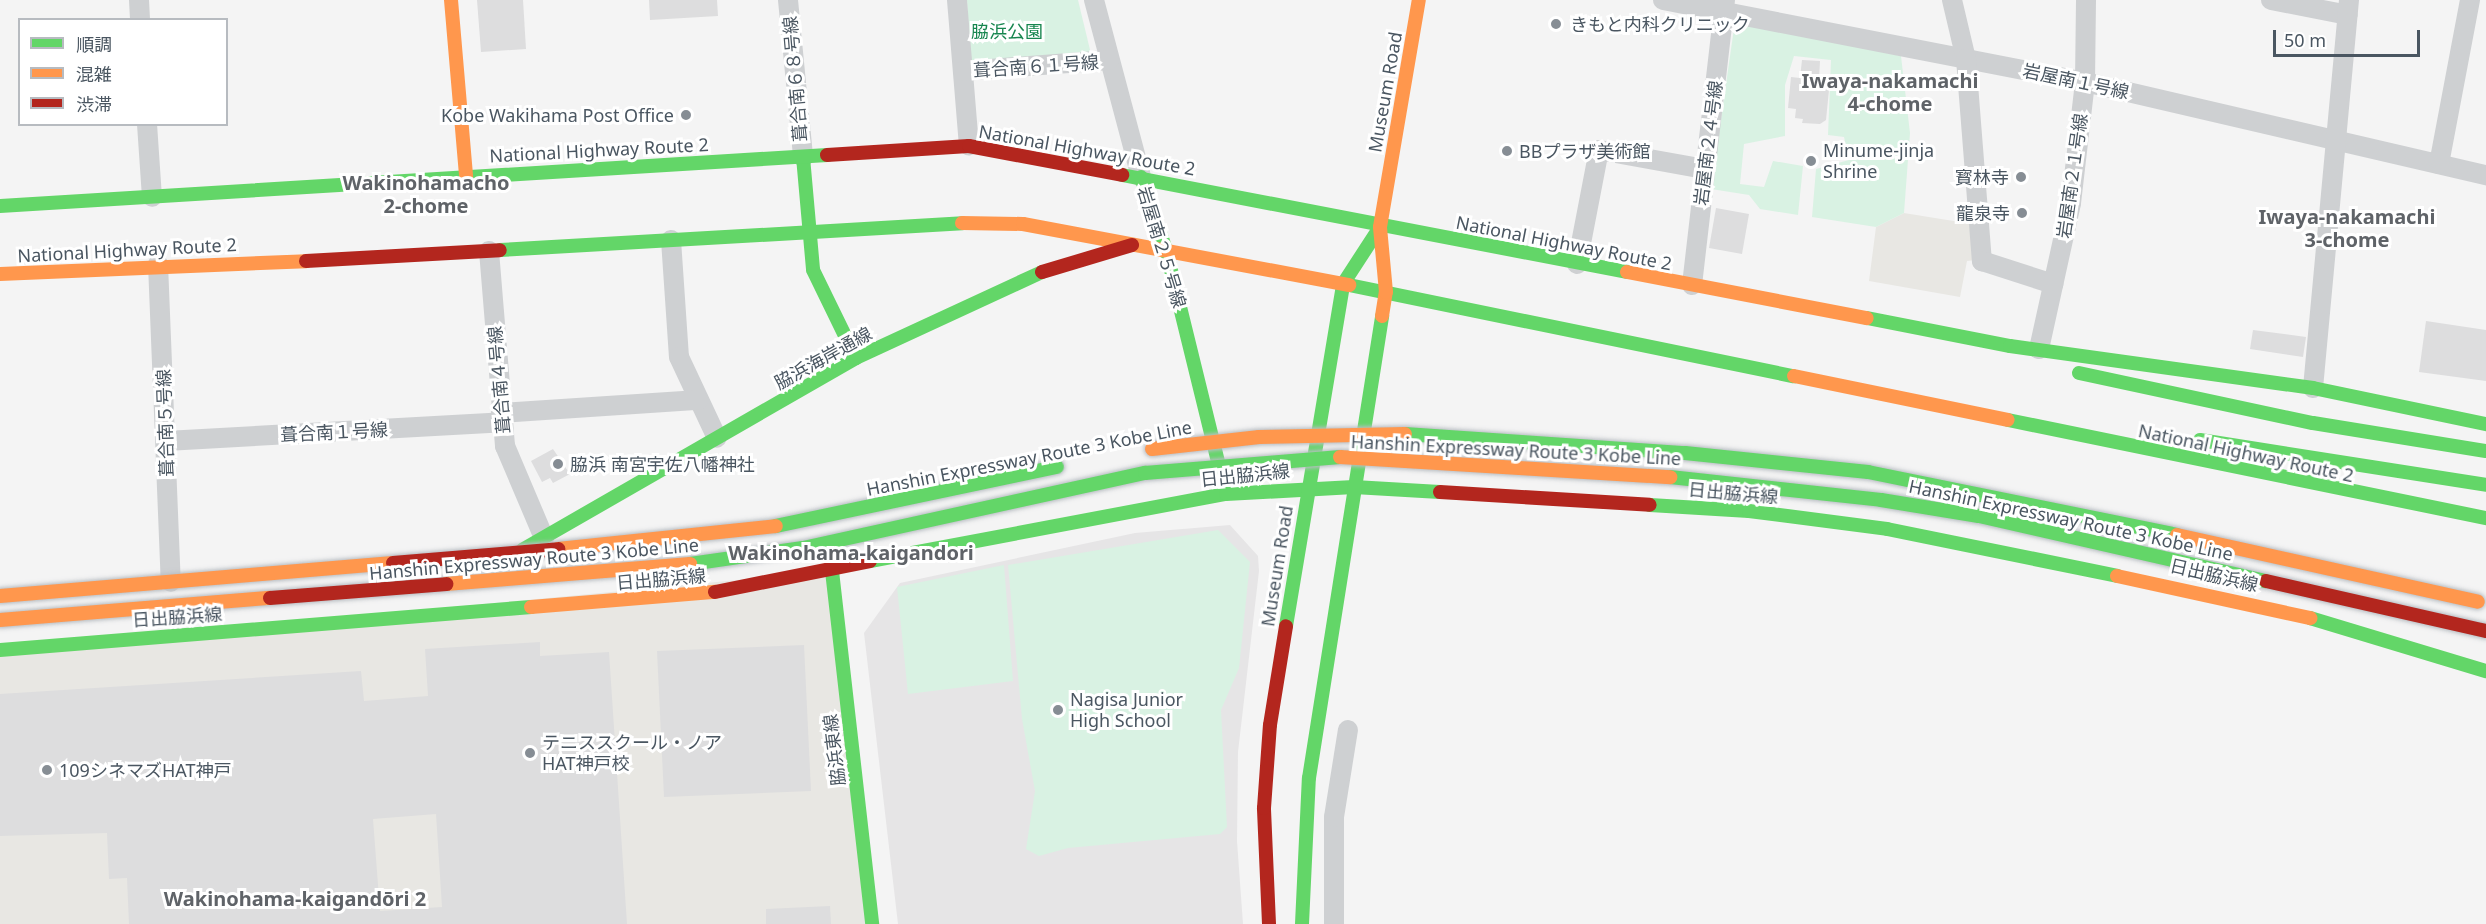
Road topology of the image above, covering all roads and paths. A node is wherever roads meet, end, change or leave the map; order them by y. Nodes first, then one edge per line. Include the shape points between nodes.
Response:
1 (139, 0) edge
2 (451, 0) edge
3 (788, 0) edge
4 (957, 0) edge
5 (1094, 0) edge
6 (1419, 0) edge
7 (1664, 0) edge
8 (1952, 0) edge
9 (2086, 0) edge
10 (2271, 0) edge
11 (2470, 0) edge
12 (1724, 6) edge
13 (2348, 7) edge
14 (140, 18) edge
15 (1966, 59) junction
16 (1109, 60) junction
17 (963, 72) junction
18 (2085, 82) junction
19 (147, 126) edge
20 (2338, 141) junction
21 (969, 147) junction
22 (802, 157) junction
23 (2439, 164) junction
24 (1705, 169) junction
25 (2486, 175) edge
26 (466, 176) junction
27 (1141, 177) junction
28 (152, 197) junction
29 (0, 206) edge
30 (1380, 226) junction
31 (808, 232) junction
32 (671, 240) junction
33 (1136, 243) junction
34 (1167, 250) junction
35 (489, 251) junction
36 (158, 264) junction
37 (1577, 264) junction
38 (0, 274) edge
39 (1343, 284) junction
40 (1692, 285) junction
41 (2053, 285) junction
42 (1386, 292) junction
43 (2010, 346) junction
44 (2039, 349) junction
45 (856, 358) junction
46 (2313, 388) junction
47 (699, 400) junction
48 (502, 418) junction
49 (1998, 419) junction
50 (2486, 424) edge
51 (2138, 430) dead end
52 (2183, 437) dead end
53 (717, 438) junction
54 (166, 441) junction
55 (1141, 451) dead end
56 (2486, 451) edge
57 (1072, 464) dead end
58 (2486, 485) edge
59 (1309, 487) junction
60 (1354, 487) junction
61 (1226, 494) junction
62 (2486, 518) edge
63 (544, 538) junction
64 (832, 571) junction
65 (171, 582) junction
66 (0, 595) edge
67 (2483, 604) edge
68 (0, 620) edge
69 (2449, 622) junction
70 (2486, 631) edge
71 (2486, 636) edge
72 (0, 650) edge
73 (2486, 671) edge
74 (1347, 730) dead end
75 (873, 924) edge
76 (1269, 924) edge
77 (1302, 924) edge
78 (1334, 924) edge

1 - 14 street
2 - 26 main road
3 - 22 street, 葺合南６８号線
4 - 17 street
5 - 16 street, 岩屋南２５号線
6 - 30 main road, Museum Road
7 - 12 street, 岩屋南１号線
8 - 15 street
9 - 18 street, 岩屋南２１号線
10 - 13 street
11 - 23 street
12 - 15 street, 岩屋南１号線
12 - 24 street, 岩屋南２４号線
13 - 20 street
15 - 18 street, 岩屋南１号線
15 - 41 street via 1982,261
16 - 17 street, 葺合南６１号線
16 - 27 street, 岩屋南２５号線
17 - 21 street
18 - 20 street, 岩屋南１号線
18 - 41 street, 岩屋南２１号線 via 2071,202
19 - 28 street
20 - 23 street, 岩屋南１号線
20 - 46 street
21 - 22 main road, National Highway Route 2
21 - 27 main road, National Highway Route 2
22 - 26 main road, National Highway Route 2
22 - 31 main road
23 - 25 street, 岩屋南１号線
24 - 37 street via 1599,150
24 - 40 street, 岩屋南２４号線
26 - 28 main road, National Highway Route 2
27 - 30 main road, National Highway Route 2
27 - 34 main road, 岩屋南２５号線
28 - 29 main road, National Highway Route 2
30 - 37 main road, National Highway Route 2
30 - 39 main road, Museum Road
30 - 42 main road, Museum Road
31 - 32 main road, National Highway Route 2
31 - 33 main road, National Highway Route 2 via 928,222 1023,224
31 - 45 main road via 813,270
32 - 35 main road, National Highway Route 2
32 - 47 street via 675,338
33 - 34 main road, National Highway Route 2
33 - 45 main road, 脇浜海岸通線 via 1025,277
34 - 39 main road, National Highway Route 2
34 - 61 main road, 岩屋南２５号線
35 - 36 main road, National Highway Route 2
35 - 48 street, 葺合南４号線
36 - 38 main road, National Highway Route 2
36 - 54 street, 葺合南５号線
37 - 40 main road, National Highway Route 2
39 - 42 main road, National Highway Route 2
39 - 59 main road, Museum Road
40 - 43 main road, National Highway Route 2
41 - 44 street, 岩屋南２１号線
42 - 49 main road, National Highway Route 2
42 - 60 main road, Museum Road
43 - 44 main road, National Highway Route 2
43 - 56 main road, National Highway Route 2 via 2093,378 2313,423
44 - 46 main road, National Highway Route 2
45 - 53 main road, 脇浜海岸通線
46 - 50 main road, National Highway Route 2
47 - 48 street, 葺合南１号線
47 - 53 street
48 - 54 street, 葺合南１号線
48 - 63 street, 葺合南４号線 via 505,446
49 - 51 main road, National Highway Route 2
49 - 62 main road, National Highway Route 2
52 - 58 main road, National Highway Route 2
53 - 63 main road, 脇浜海岸通線
54 - 65 street, 葺合南５号線
55 - 67 main road, Hanshin Expressway Route 3 Kobe Line, bridge via 1259,437 1420,434 1685,453 1868,472 1958,487
57 - 66 main road, Hanshin Expressway Route 3 Kobe Line, bridge via 795,523 698,537
59 - 60 main road, 日出脇浜線
59 - 61 main road, 日出脇浜線
59 - 76 main road, Museum Road via 1270,725 1264,808
60 - 73 main road, 日出脇浜線 via 1749,511 1887,529 2276,608
60 - 77 main road, Museum Road via 1309,777
61 - 64 main road, 日出脇浜線 via 1122,510
63 - 65 main road, 脇浜海岸通線 via 516,554
64 - 72 main road, 日出脇浜線 via 679,595
64 - 75 main road, 脇浜東線
65 - 66 main road, 脇浜海岸通線
68 - 69 main road, Hanshin Expressway Route 3 Kobe Line, bridge via 701,563 803,548 1145,473 1340,457 1712,480 1881,500 1979,516
69 - 70 main road, Hanshin Expressway Route 3 Kobe Line, bridge
69 - 71 main road, bridge
74 - 78 street via 1334,817

